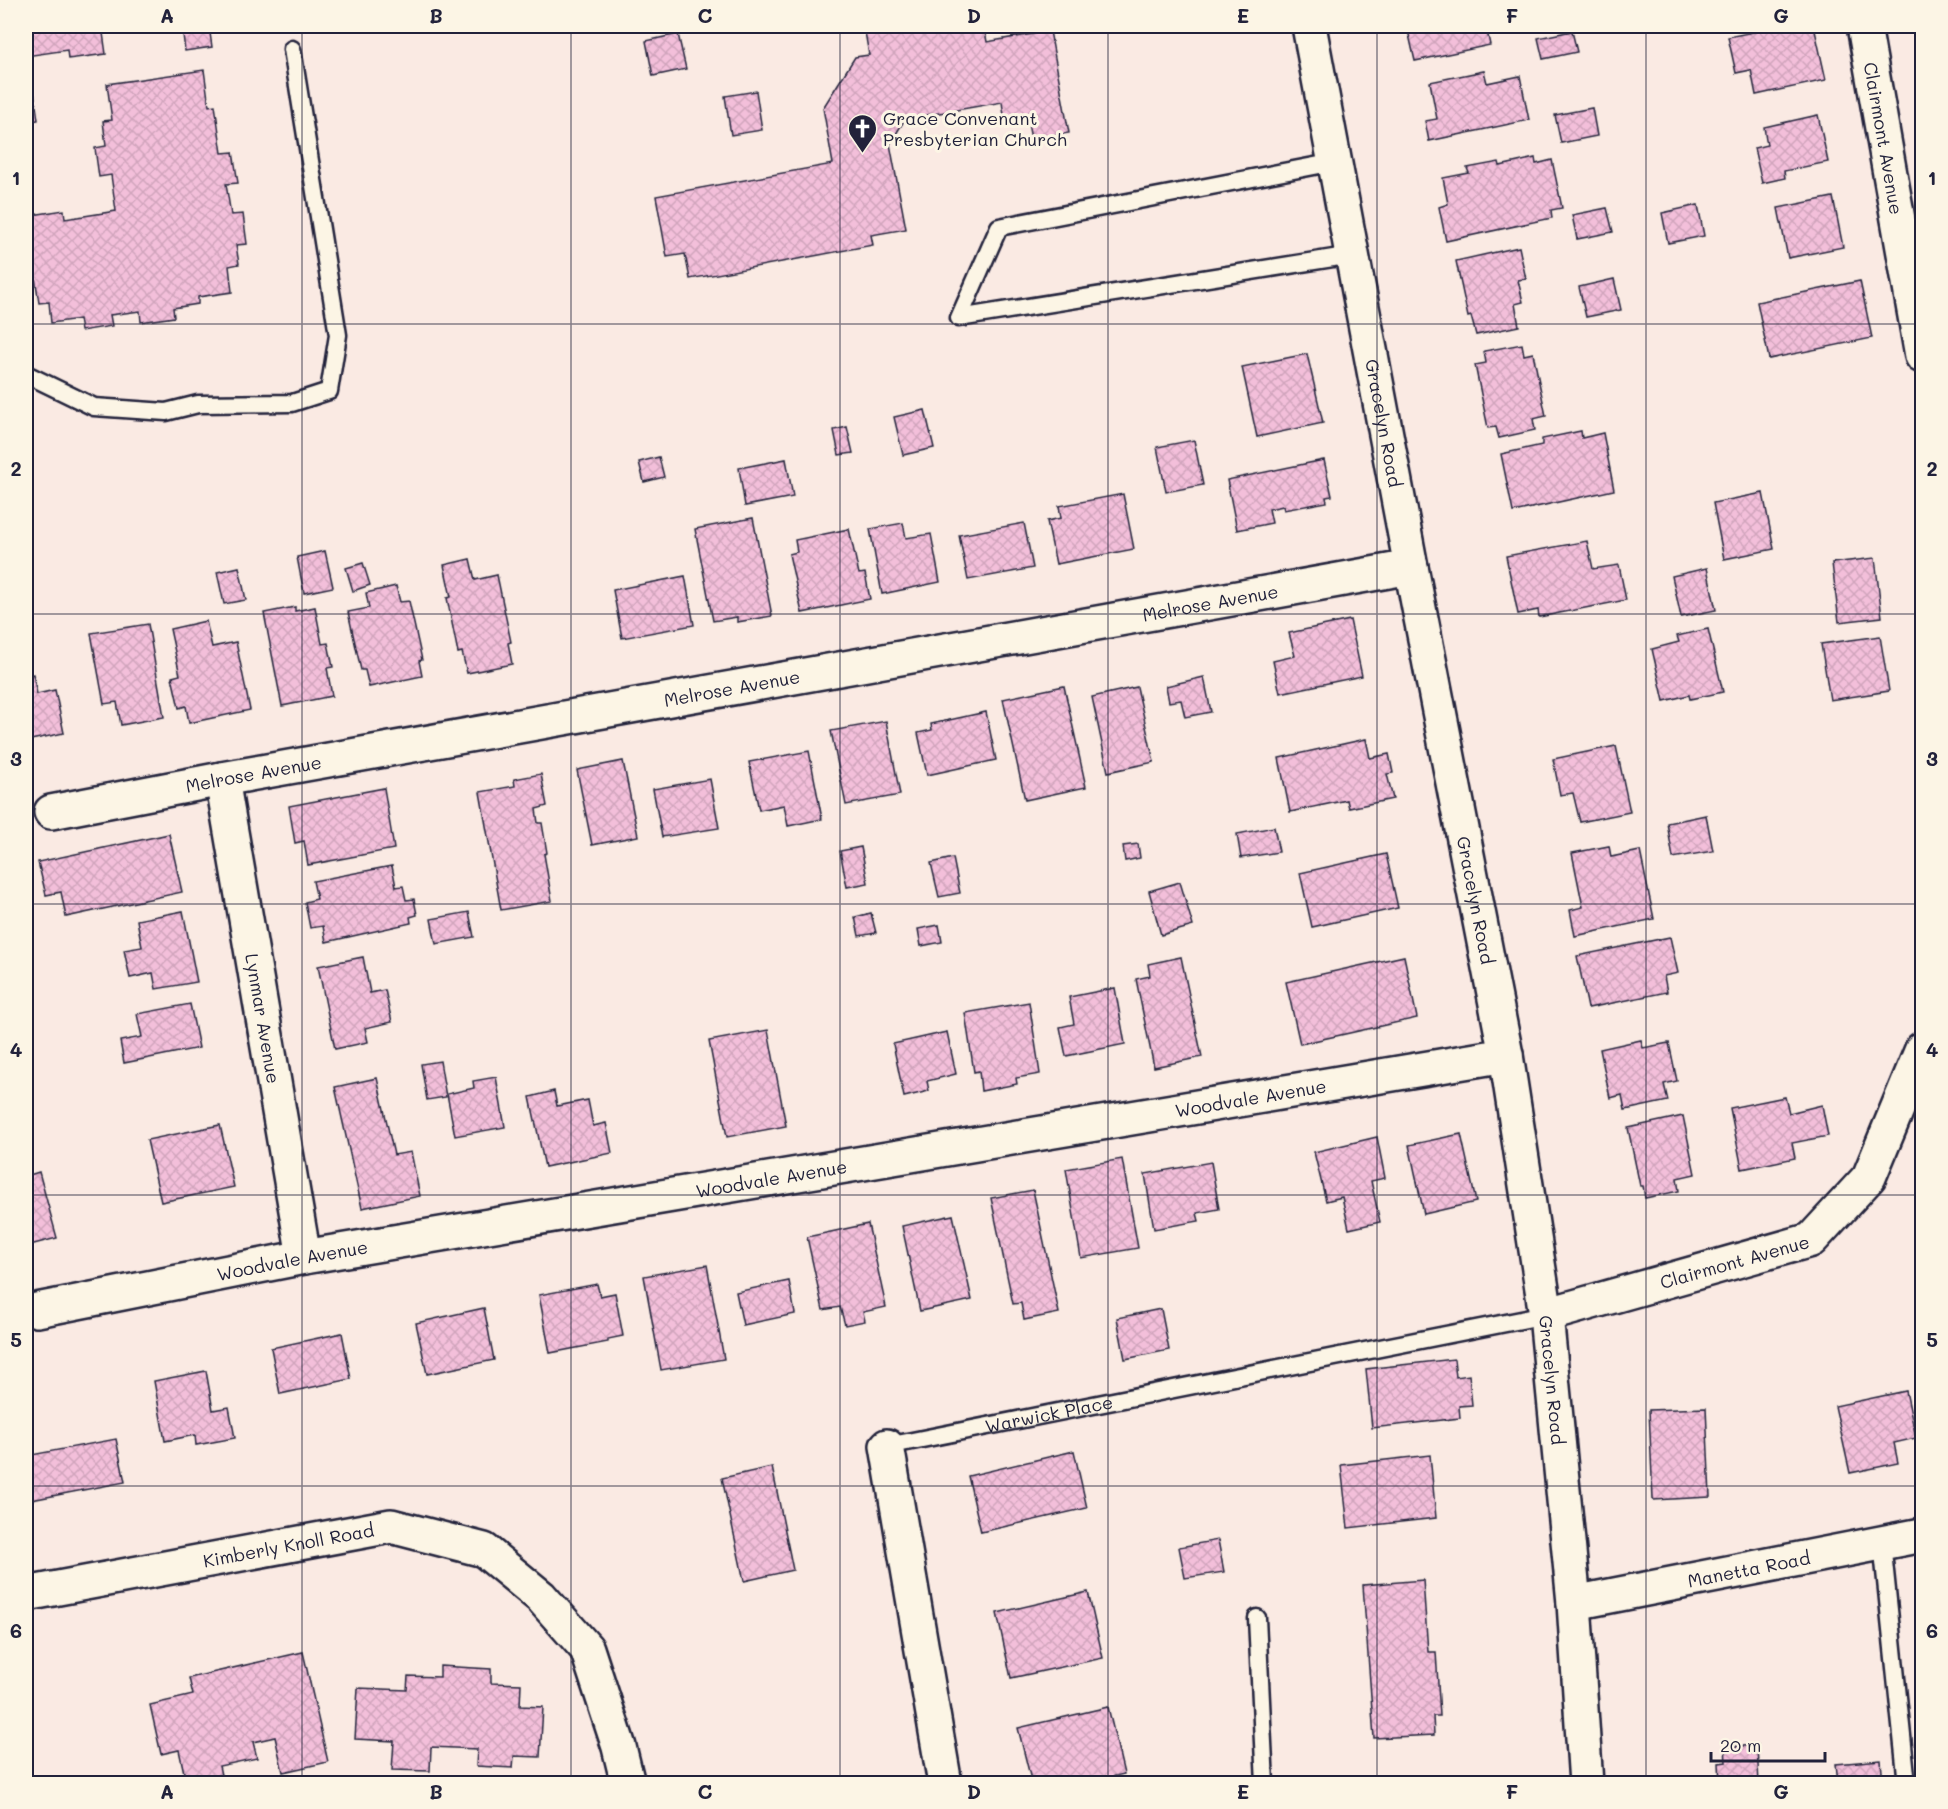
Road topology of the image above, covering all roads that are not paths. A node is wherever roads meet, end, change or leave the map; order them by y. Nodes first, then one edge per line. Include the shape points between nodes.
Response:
1 (1309, 26) edge
2 (1864, 26) edge
3 (292, 49) dead end
4 (1335, 162) junction
5 (1352, 255) junction
6 (1923, 356) edge
7 (26, 374) edge
8 (1411, 567) junction
9 (222, 779) junction
10 (51, 812) dead end
11 (1923, 1049) edge
12 (1506, 1055) junction
13 (304, 1257) junction
14 (37, 1310) dead end
15 (1546, 1315) junction
16 (886, 1446) joint
17 (1923, 1535) edge
18 (1882, 1542) junction
19 (26, 1593) edge
20 (1574, 1603) junction
21 (1257, 1617) dead end
22 (628, 1784) edge
23 (945, 1784) edge
24 (1265, 1784) edge
25 (1586, 1784) edge
26 (1907, 1784) edge

1 - 4 street, Gracelyn Road
2 - 6 street, Clairmont Avenue
3 - 7 lane via 338,335 329,391 292,403 198,404 166,412 94,407
4 - 5 street, Gracelyn Road
4 - 5 lane via 999,227 959,318
5 - 8 street, Gracelyn Road
8 - 9 street, Melrose Avenue
8 - 12 street, Gracelyn Road
9 - 10 street, Melrose Avenue
9 - 13 street, Lynmar Avenue
11 - 15 street, Clairmont Avenue via 1869,1177 1811,1240
12 - 13 street, Woodvale Avenue
12 - 15 street, Gracelyn Road
13 - 14 street, Woodvale Avenue
15 - 16 lane, Warwick Place
15 - 20 street, Gracelyn Road
16 - 23 street, Warwick Place
17 - 18 street, Manetta Road
18 - 20 street, Manetta Road
18 - 26 lane
19 - 22 street, Kimberly Knoll Road via 390,1526 484,1550 541,1597 587,1649
20 - 25 street, Gracelyn Road
21 - 24 lane

